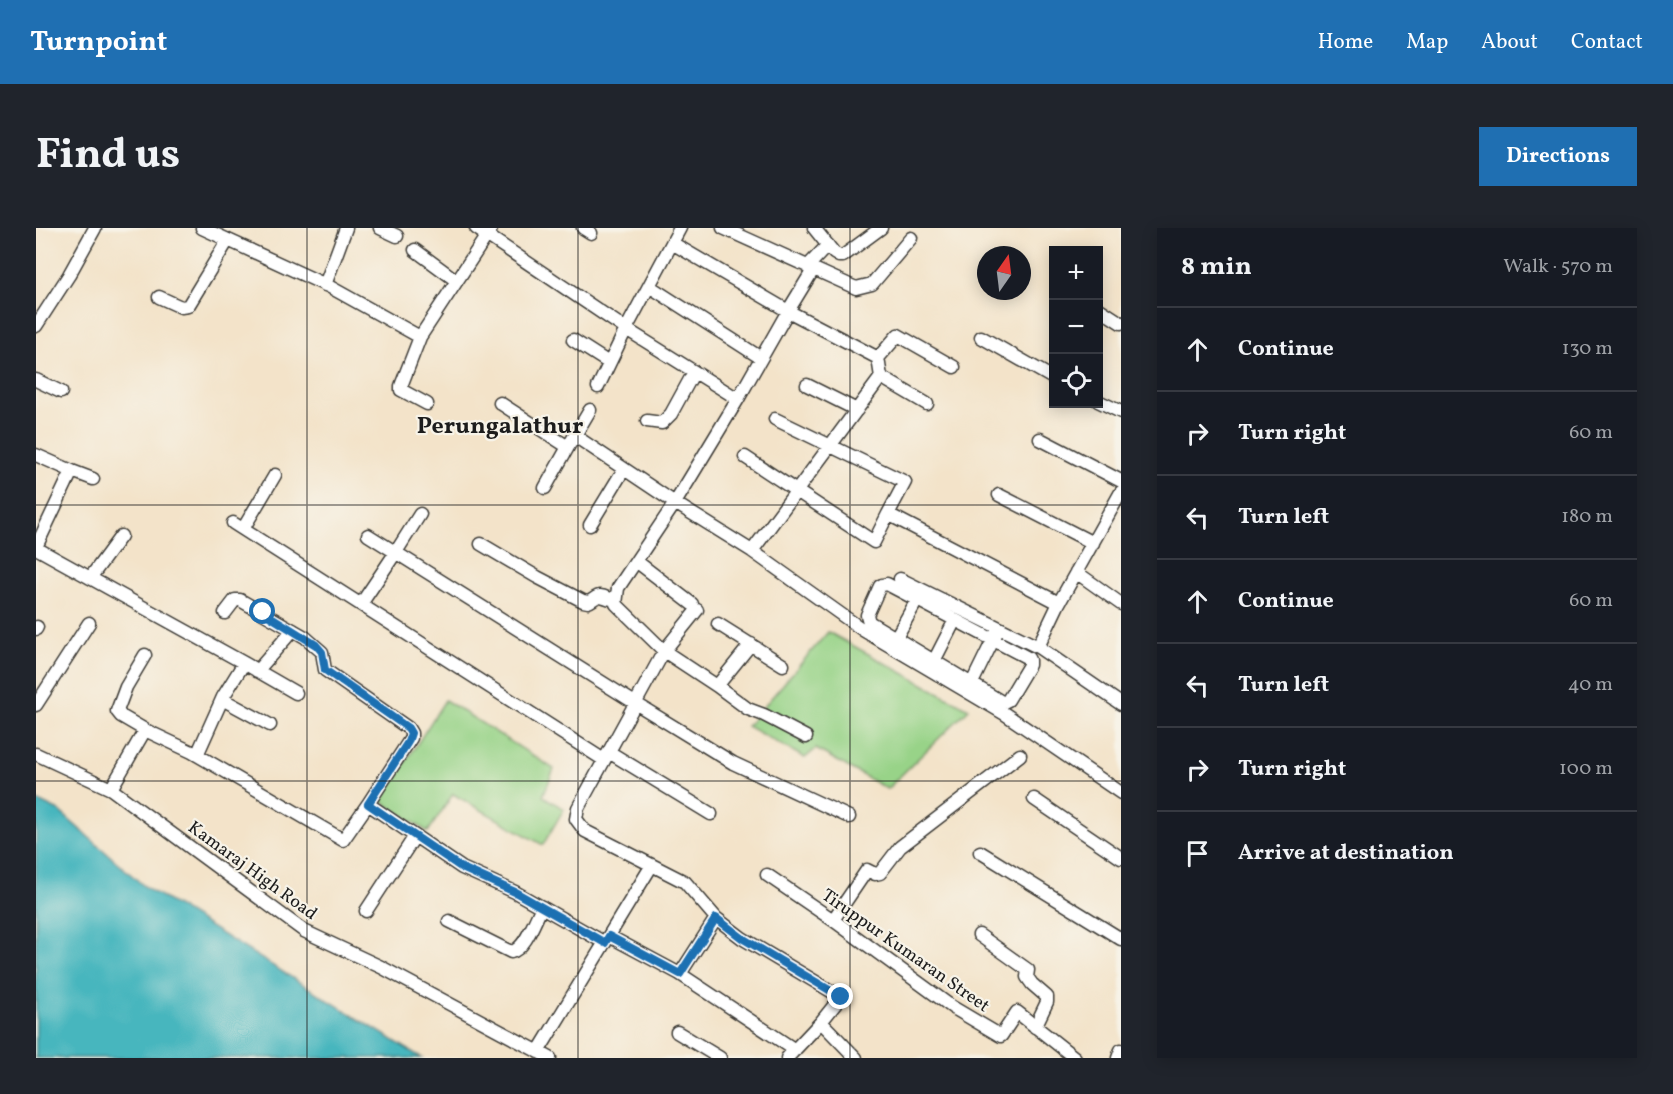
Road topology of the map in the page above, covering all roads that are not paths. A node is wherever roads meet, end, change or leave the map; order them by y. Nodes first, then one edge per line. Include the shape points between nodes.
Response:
1 (95, 228) edge
2 (202, 228) edge
3 (346, 228) edge
4 (380, 228) edge
5 (681, 228) edge
6 (723, 228) edge
7 (814, 228) edge
8 (881, 228) edge
9 (485, 230) edge
10 (864, 233) edge
11 (397, 236) dead end
12 (911, 238) dead end
13 (228, 240) junction
14 (672, 243) junction
15 (828, 245) junction
16 (415, 250) dead end
17 (810, 269) junction
18 (457, 281) junction
19 (325, 285) junction
20 (649, 285) junction
21 (159, 297) dead end
22 (788, 311) junction
23 (1103, 311) edge
24 (1121, 323) edge
25 (36, 326) edge
26 (626, 329) junction
27 (420, 337) junction
28 (981, 337) dead end
29 (573, 340) dead end
30 (761, 358) junction
31 (878, 358) junction
32 (609, 363) junction
33 (954, 367) dead end
34 (694, 372) junction
35 (1049, 376) edge
36 (881, 377) junction
37 (36, 380) edge
38 (807, 385) dead end
39 (598, 387) dead end
40 (61, 392) dead end
41 (738, 399) junction
42 (500, 403) dead end
43 (1103, 403) edge
44 (427, 404) dead end
45 (927, 404) dead end
46 (590, 410) dead end
47 (856, 410) junction
48 (1121, 412) edge
49 (775, 419) dead end
50 (646, 421) dead end
51 (575, 436) junction
52 (1040, 439) dead end
53 (830, 445) junction
54 (568, 447) junction
55 (36, 455) edge
56 (745, 458) dead end
57 (624, 469) junction
58 (72, 471) junction
59 (275, 475) dead end
60 (93, 479) dead end
61 (1121, 481) edge
62 (544, 488) dead end
63 (796, 491) junction
64 (1121, 492) edge
65 (999, 495) dead end
66 (675, 504) junction
67 (420, 514) dead end
68 (888, 514) junction
69 (41, 524) edge
70 (590, 525) dead end
71 (368, 535) dead end
72 (121, 536) dead end
73 (1093, 543) junction
74 (481, 544) dead end
75 (36, 548) edge
76 (752, 551) junction
77 (396, 552) junction
78 (636, 561) junction
79 (1076, 572) junction
80 (90, 578) junction
81 (900, 579) dead end
82 (617, 595) junction
83 (1119, 599) edge
84 (917, 600) junction
85 (1059, 603) junction
86 (361, 604) junction
87 (225, 613) dead end
88 (955, 620) junction
89 (89, 623) dead end
90 (718, 624) dead end
91 (293, 630) junction
92 (996, 634) junction
93 (894, 643) junction
94 (751, 644) junction
95 (1038, 647) junction
96 (664, 651) junction
97 (145, 655) dead end
98 (934, 661) junction
99 (244, 663) junction
100 (783, 665) dead end
101 (257, 670) junction
102 (717, 686) junction
103 (970, 688) junction
104 (296, 693) dead end
105 (222, 699) junction
106 (635, 703) junction
107 (1121, 704) edge
108 (36, 705) edge
109 (270, 725) dead end
110 (145, 730) junction
111 (806, 737) dead end
112 (36, 754) edge
113 (197, 755) junction
114 (1020, 755) dead end
115 (606, 756) junction
116 (111, 789) junction
117 (1121, 792) edge
118 (1034, 799) dead end
119 (368, 804) junction
120 (711, 814) dead end
121 (849, 817) dead end
122 (416, 836) junction
123 (980, 852) dead end
124 (1121, 858) edge
125 (652, 865) junction
126 (767, 875) dead end
127 (542, 907) junction
128 (366, 911) dead end
129 (716, 918) junction
130 (833, 920) junction
131 (449, 921) dead end
132 (979, 935) dead end
133 (607, 939) junction
134 (1121, 939) edge
135 (680, 974) junction
136 (821, 1022) junction
137 (1035, 1027) junction
138 (677, 1032) dead end
139 (1121, 1050) edge
140 (538, 1052) junction
141 (791, 1054) edge
142 (550, 1058) edge
143 (720, 1058) edge
144 (856, 1058) edge
145 (1075, 1058) edge
146 (1118, 1058) edge

1 - 25 street
2 - 13 street
3 - 19 street
4 - 11 street
5 - 14 street
6 - 17 street
7 - 15 street
8 - 10 street
9 - 18 street
9 - 26 street
10 - 15 street via 843,256
12 - 17 street via 872,284 856,288
13 - 19 street
13 - 21 street via 188,306 181,308
14 - 20 street
14 - 22 street
15 - 17 street
16 - 18 street
17 - 22 street
18 - 27 street
19 - 27 street
20 - 26 street
20 - 30 street
22 - 30 street
22 - 31 street
23 - 24 street
26 - 32 street
26 - 34 street
27 - 44 street via 401,390
28 - 35 street
29 - 32 street
30 - 41 street
31 - 33 street via 898,335
31 - 36 street
32 - 39 street
34 - 41 street
34 - 50 street via 671,414 662,423
36 - 45 street
36 - 47 street
37 - 40 street
38 - 47 street
41 - 66 street
42 - 54 street
43 - 48 street
46 - 51 street
47 - 53 street
49 - 53 street
51 - 54 street
51 - 57 street
52 - 61 street
53 - 63 street
53 - 68 street via 905,482
54 - 62 street
55 - 58 street
56 - 63 street
57 - 66 street
57 - 70 street
58 - 60 street
58 - 69 street
59 - 86 street via 238,526
63 - 68 street via 874,542
63 - 76 street
64 - 73 street
65 - 73 street
66 - 76 street
66 - 78 street
67 - 77 street
68 - 85 street
69 - 75 street
71 - 77 street
72 - 80 street
73 - 79 street
74 - 82 street via 583,601 601,596 607,600
75 - 80 street
76 - 93 street via 863,630
77 - 86 street
77 - 106 street
78 - 82 street
78 - 96 street via 695,607
79 - 83 street
79 - 85 street
80 - 99 street
81 - 92 street
82 - 96 street via 616,604
84 - 88 street
84 - 93 street
84 - 93 street via 886,584 880,586 867,618
85 - 95 street
86 - 115 street
87 - 91 street via 231,603 240,600
88 - 92 street
88 - 98 street
89 - 108 street
90 - 94 street
91 - 101 street
91 - 119 street via 322,652 325,670 411,733
92 - 95 street
92 - 103 street
92 - 103 street via 1026,656 1029,665 1007,701
93 - 98 street
93 - 103 street
94 - 100 street
94 - 102 street
95 - 107 street
96 - 102 street
96 - 106 street
97 - 110 street via 117,711
98 - 103 street
99 - 101 street
99 - 105 street
101 - 104 street
102 - 111 street via 748,710
103 - 117 street
105 - 109 street
105 - 113 street
106 - 115 street
106 - 121 street via 733,763
110 - 113 street
110 - 116 street
112 - 116 street, Kamaraj High Road
113 - 119 street via 343,840
114 - 130 street via 900,847 880,873 867,870
115 - 120 street
115 - 125 street via 576,819 585,831
116 - 140 street, Kamaraj High Road via 304,931
118 - 124 street
119 - 122 street
122 - 127 street via 462,868
122 - 128 street
123 - 134 street
125 - 129 street via 685,882
125 - 133 street
126 - 130 street, Tiruppur Kumaran Street
127 - 131 street via 523,944 511,952
127 - 133 street
129 - 135 street
129 - 136 street via 742,938 841,997
130 - 137 street, Tiruppur Kumaran Street via 952,1007 1001,1036 1017,1012
132 - 137 street via 1028,970 1027,977 1047,997
133 - 135 street
133 - 140 street
135 - 141 street
136 - 141 street
136 - 144 street
137 - 145 street, Tiruppur Kumaran Street
138 - 143 street
139 - 146 street
140 - 142 street, Kamaraj High Road

